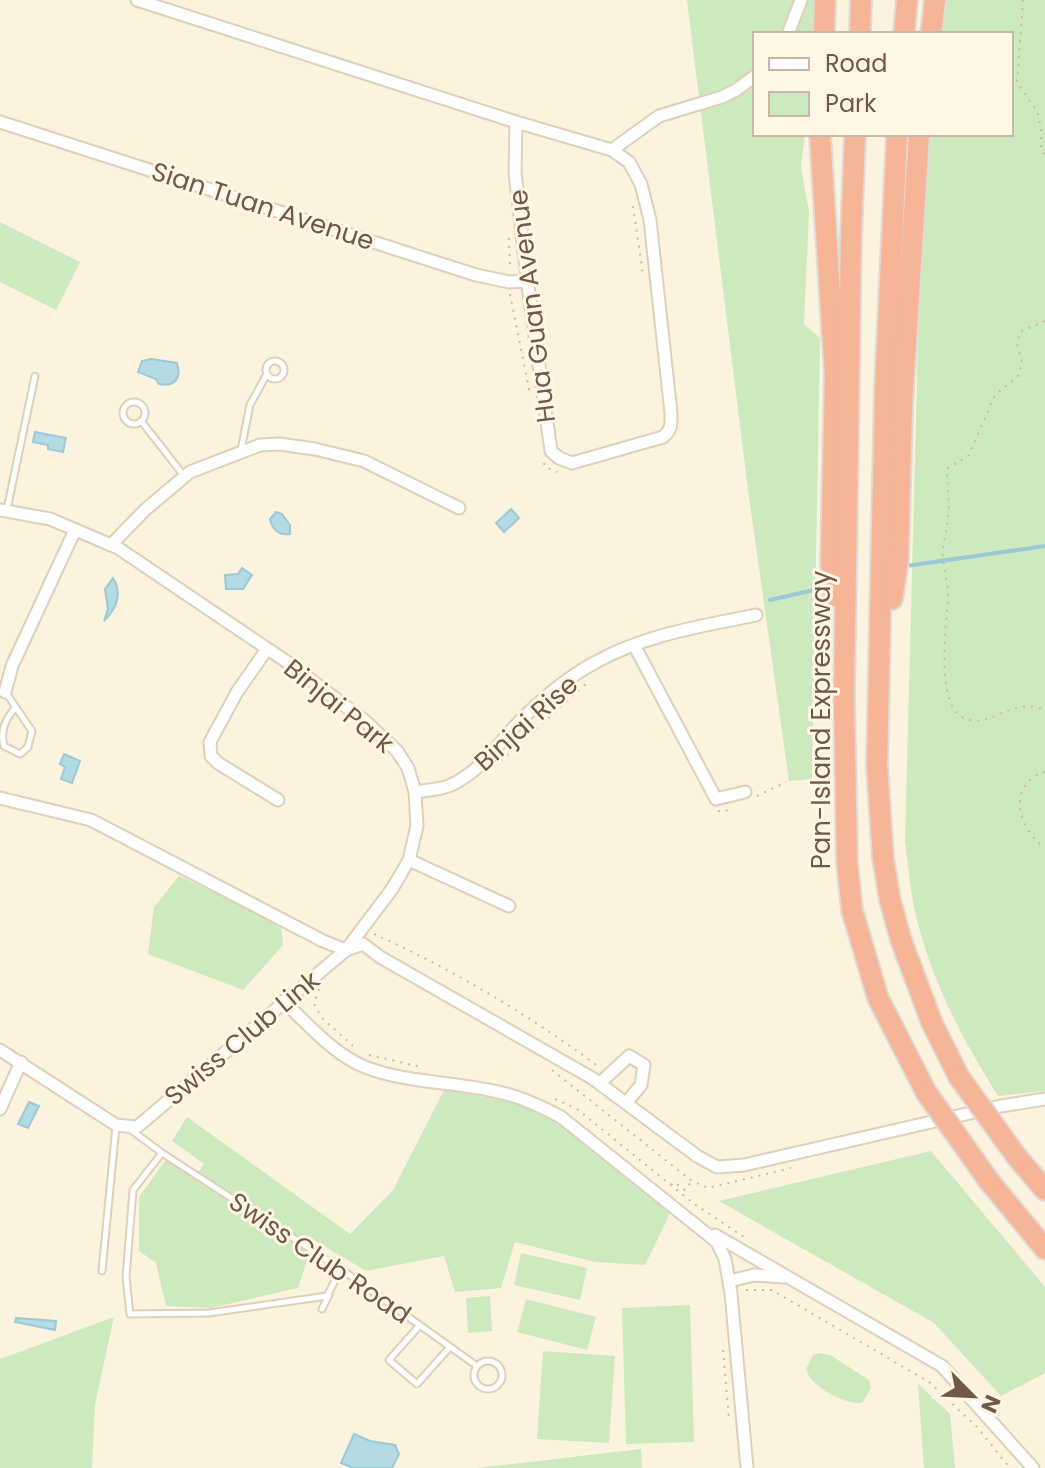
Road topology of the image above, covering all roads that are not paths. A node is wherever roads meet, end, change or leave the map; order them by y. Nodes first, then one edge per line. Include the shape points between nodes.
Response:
1 (137, 0) edge
2 (801, 0) edge
3 (825, 0) edge
4 (861, 0) edge
5 (907, 0) edge
6 (935, 0) edge
7 (789, 32) edge
8 (824, 32) edge
9 (860, 32) edge
10 (904, 32) edge
11 (931, 32) edge
12 (753, 77) edge
13 (0, 122) edge
14 (516, 122) junction
15 (820, 136) edge
16 (855, 136) edge
17 (897, 136) edge
18 (919, 136) edge
19 (612, 150) junction
20 (527, 281) junction
21 (267, 374) dead end
22 (35, 376) dead end
23 (142, 422) junction
24 (241, 451) junction
25 (185, 477) junction
26 (459, 508) dead end
27 (3, 510) edge
28 (75, 530) junction
29 (111, 545) junction
30 (756, 615) dead end
31 (634, 645) junction
32 (267, 649) junction
33 (880, 690) junction
34 (5, 692) joint
35 (844, 695) junction
36 (15, 708) junction
37 (415, 792) junction
38 (746, 796) road end
39 (0, 798) edge
40 (278, 800) dead end
41 (409, 860) junction
42 (509, 906) dead end
43 (346, 950) junction
44 (283, 1001) junction
45 (0, 1050) edge
46 (21, 1062) junction
47 (600, 1083) junction
48 (1045, 1099) edge
49 (626, 1103) junction
50 (0, 1109) edge
51 (116, 1125) junction
52 (133, 1128) junction
53 (162, 1153) junction
54 (1045, 1190) edge
55 (701, 1227) junction
56 (1045, 1249) edge
57 (341, 1269) junction
58 (102, 1271) dead end
59 (789, 1278) junction
60 (730, 1287) junction
61 (322, 1309) dead end
62 (420, 1325) junction
63 (450, 1347) junction
64 (477, 1366) junction
65 (747, 1468) edge
66 (1033, 1468) edge

1 - 14 street
2 - 7 street
3 - 8 highway
4 - 9 highway
5 - 10 highway
6 - 11 highway
12 - 19 street via 722,97 659,116
13 - 20 street, Sian Tuan Avenue via 476,275
14 - 19 street
14 - 20 street, Hua Guan Avenue via 514,159
15 - 35 highway via 835,375 831,563
16 - 35 highway, Pan-Island Expressway
17 - 33 highway via 885,388
18 - 33 highway via 898,560
19 - 20 street, Hua Guan Avenue via 629,162 648,207 669,432 572,463 554,454
21 - 24 lane via 250,405
22 - 27 lane
23 - 23 lane via 143,405 126,405 125,420
23 - 25 lane
24 - 25 street
24 - 26 street via 279,444 364,461
25 - 29 street
27 - 28 street, Binjai Park via 46,517
28 - 29 street, Binjai Park
28 - 34 street
29 - 32 street, Binjai Park
30 - 31 street, Binjai Rise
31 - 37 street, Binjai Rise via 568,680 526,714 464,778 448,787
31 - 38 street via 716,799
32 - 37 street, Binjai Park via 386,741 408,768
32 - 40 street, Binjai Park via 232,701 209,750 218,763
33 - 54 highway, bridge via 877,765 883,858 890,900 918,988 959,1077
34 - 36 lane
35 - 56 highway, Pan-Island Expressway, bridge via 852,910 878,998 926,1092
36 - 36 lane via 32,731 20,754 4,746 1,736
37 - 41 street, Binjai Park via 417,826
39 - 43 street via 91,820
41 - 42 street
41 - 43 street, Binjai Park
43 - 44 street, Swiss Club Link
43 - 47 street via 363,944
44 - 52 street, Swiss Club Link
44 - 55 street via 362,1066 508,1094 561,1117
45 - 46 street
46 - 50 street
46 - 51 street
47 - 49 street
47 - 49 street via 629,1056 644,1065 641,1085
48 - 49 street via 717,1167
51 - 52 street
51 - 58 lane
52 - 53 lane, Swiss Club Road
53 - 57 lane, Swiss Club Road
53 - 57 lane via 133,1190 126,1277 130,1314 209,1313 327,1296
55 - 59 street
55 - 60 street via 717,1242
57 - 61 lane
57 - 62 lane, Swiss Club Road
59 - 60 street via 754,1275
59 - 66 street via 942,1366
60 - 65 street
62 - 63 lane, Swiss Club Road
62 - 63 lane via 389,1360 417,1384
63 - 64 lane, Swiss Club Road
64 - 64 lane via 487,1360 497,1364 503,1373 499,1384 490,1389 479,1386

